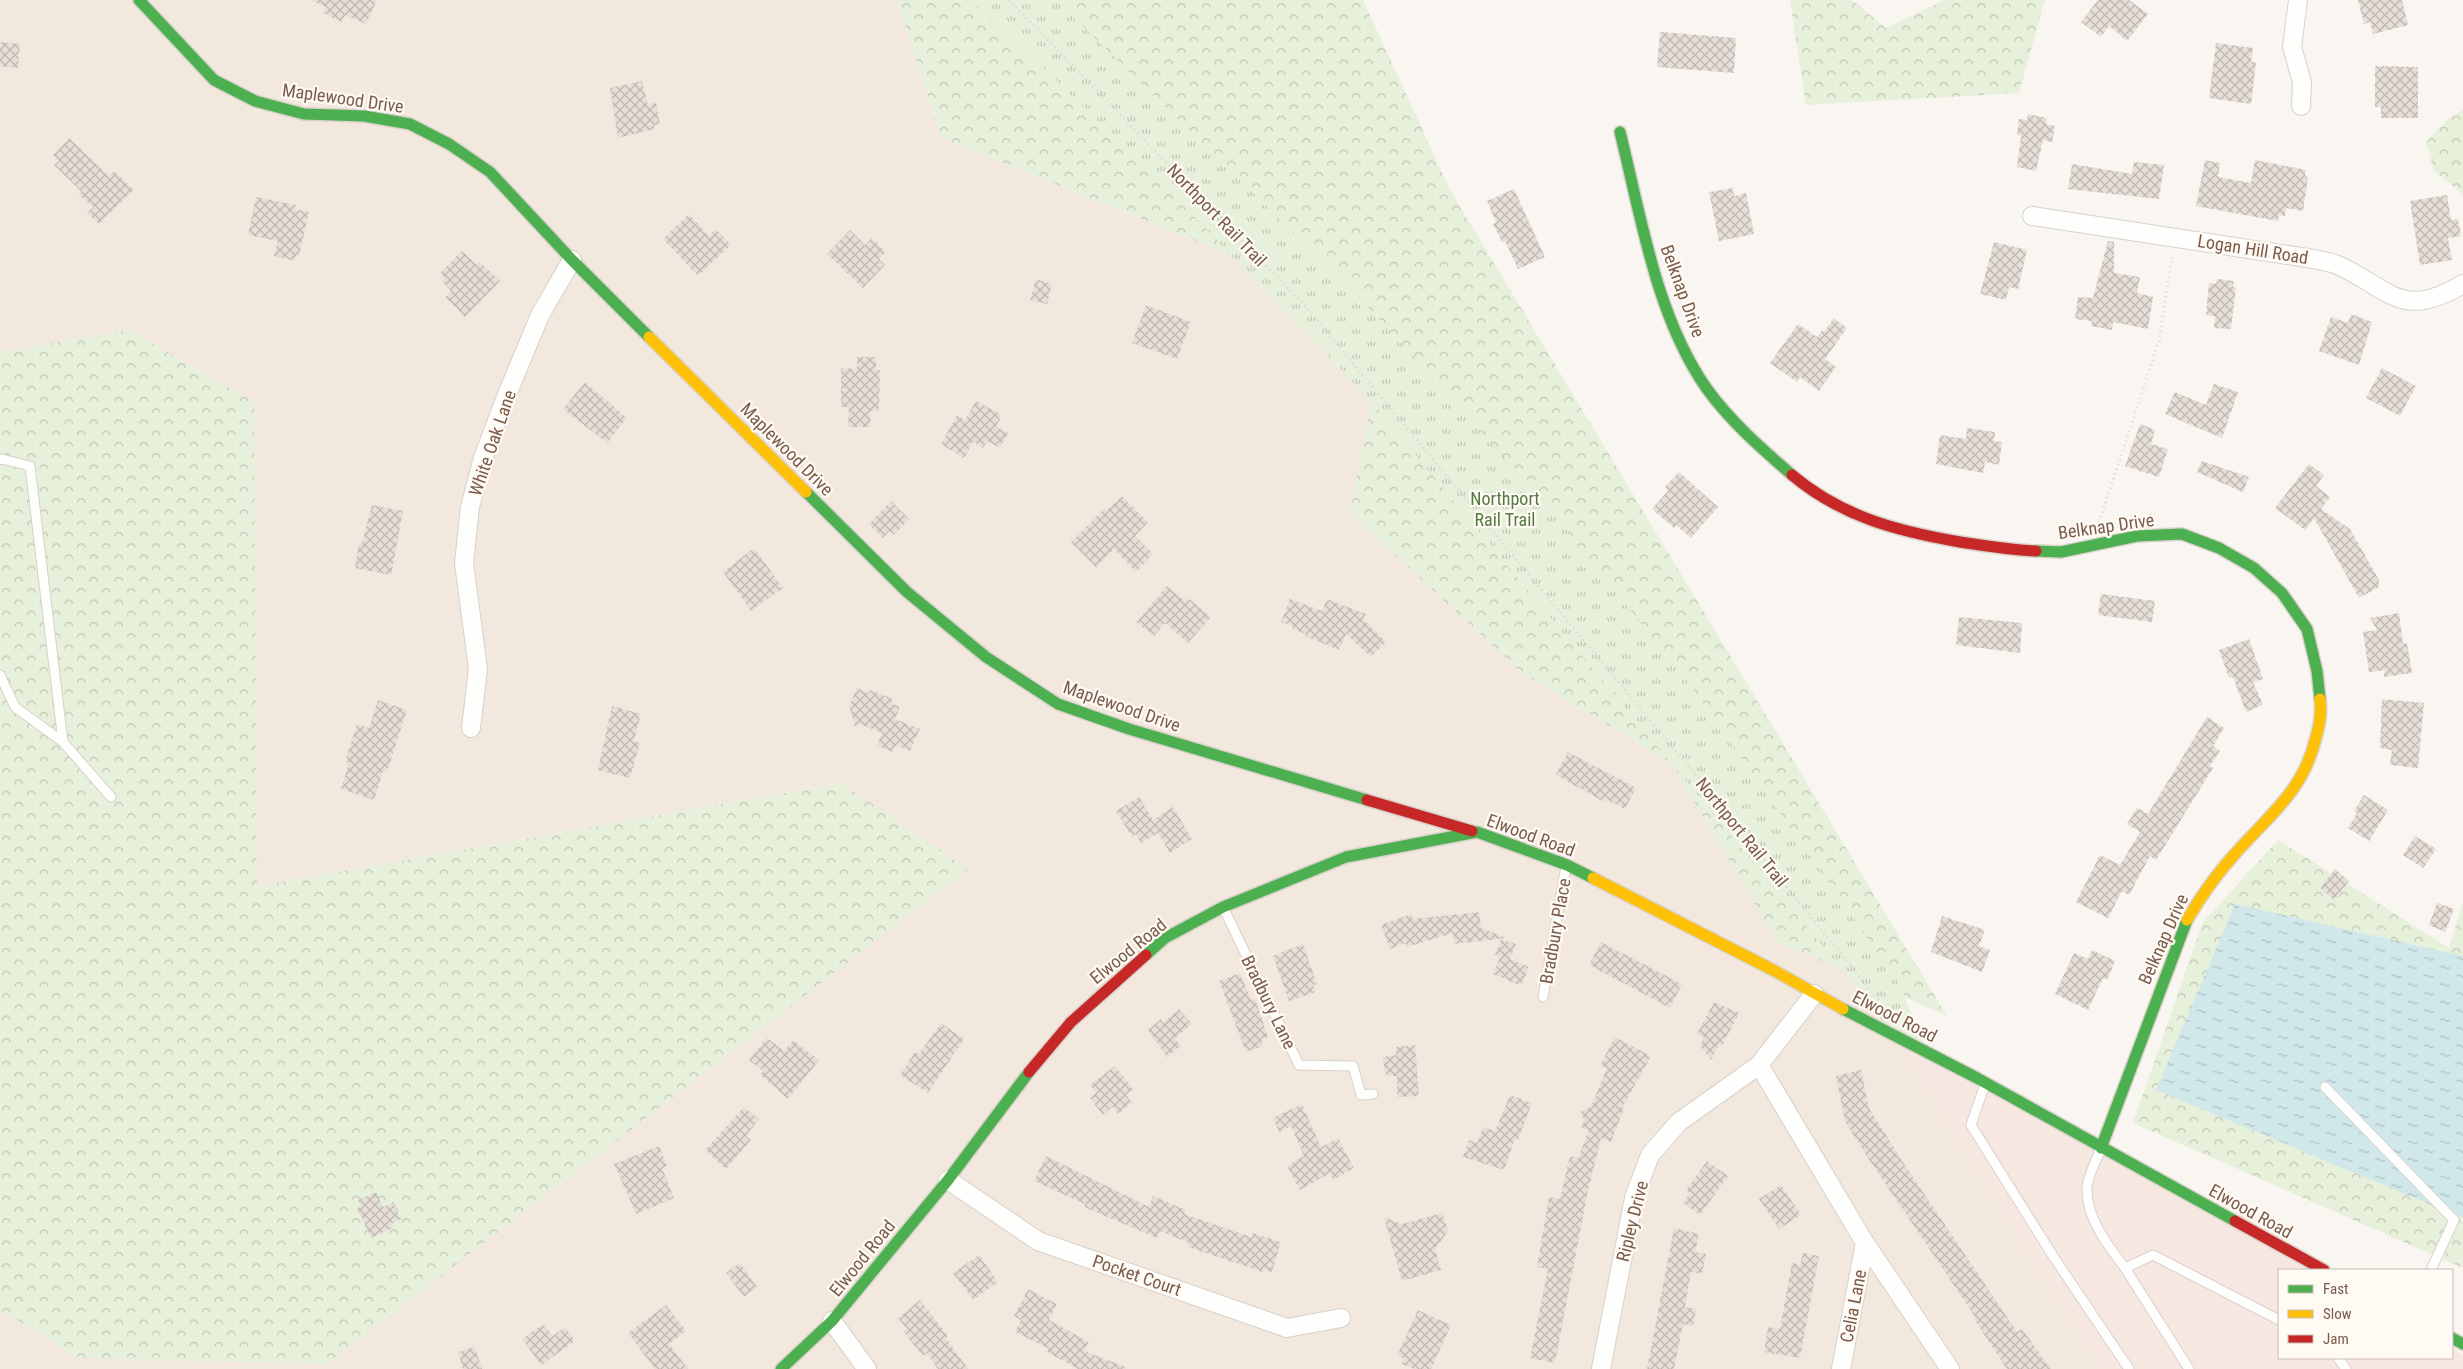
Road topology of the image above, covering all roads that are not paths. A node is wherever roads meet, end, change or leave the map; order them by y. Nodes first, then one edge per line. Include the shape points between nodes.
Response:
1 (140, 0) edge
2 (2298, 0) edge
3 (2301, 106) dead end
4 (1620, 132) dead end
5 (2032, 216) dead end
6 (572, 260) junction
7 (2463, 284) edge
8 (0, 460) edge
9 (0, 675) edge
10 (471, 728) dead end
11 (62, 742) junction
12 (111, 797) dead end
13 (1477, 832) junction
14 (1567, 865) junction
15 (1223, 906) junction
16 (1814, 994) junction
17 (1543, 997) dead end
18 (1759, 1065) junction
19 (1986, 1082) junction
20 (2325, 1087) dead end
21 (1373, 1094) dead end
22 (2101, 1148) junction
23 (948, 1180) junction
24 (1866, 1243) junction
25 (2125, 1268) junction
26 (2322, 1269) edge
27 (2431, 1269) edge
28 (1341, 1318) dead end
29 (2278, 1319) edge
30 (832, 1321) junction
31 (781, 1369) edge
32 (867, 1369) edge
33 (1601, 1369) edge
34 (1841, 1369) edge
35 (1950, 1369) edge
36 (2129, 1369) edge
37 (2189, 1369) edge

1 - 6 street, Maplewood Drive via 214,80 255,101 304,114 364,116 410,124 450,144 490,172
2 - 3 street via 2292,47 2302,82
4 - 22 street, Belknap Drive via 1652,262 1676,333 1707,388 1750,439 1803,484 1855,515 1908,533 2012,550 2061,552 2137,536 2182,534 2219,548 2254,568 2282,594 2306,629 2317,671 2322,714 2311,760 2293,792 2205,890 2184,925
5 - 7 street, Logan Hill Road via 2284,252 2338,265 2399,299 2432,299
6 - 10 street, White Oak Lane via 540,315 483,458 470,507 464,563 478,669
6 - 13 street, Maplewood Drive via 907,592 986,657 1058,704 1138,732
8 - 11 lane via 30,466
9 - 11 lane via 15,707
11 - 12 lane
13 - 14 street, Elwood Road
13 - 15 street, Elwood Road via 1346,857
14 - 16 street, Elwood Road
14 - 17 lane, Bradbury Place
15 - 21 lane, Bradbury Lane via 1299,1065 1353,1066 1361,1095
15 - 23 street, Elwood Road via 1165,938 1071,1022 1019,1084
16 - 18 street, Ripley Drive
16 - 19 street, Elwood Road
18 - 24 street
18 - 33 street, Ripley Drive via 1679,1122 1650,1155 1634,1198
19 - 22 street, Elwood Road
19 - 36 lane via 1971,1125
20 - 27 lane via 2454,1220
22 - 25 lane via 2087,1188 2092,1212 2107,1244
22 - 26 street, Elwood Road
23 - 28 street, Pocket Court via 1038,1241 1287,1328
23 - 30 street, Elwood Road
24 - 34 street, Celia Lane
24 - 35 street
25 - 29 lane via 2153,1255
25 - 37 lane
30 - 31 street, Elwood Road
30 - 32 street

